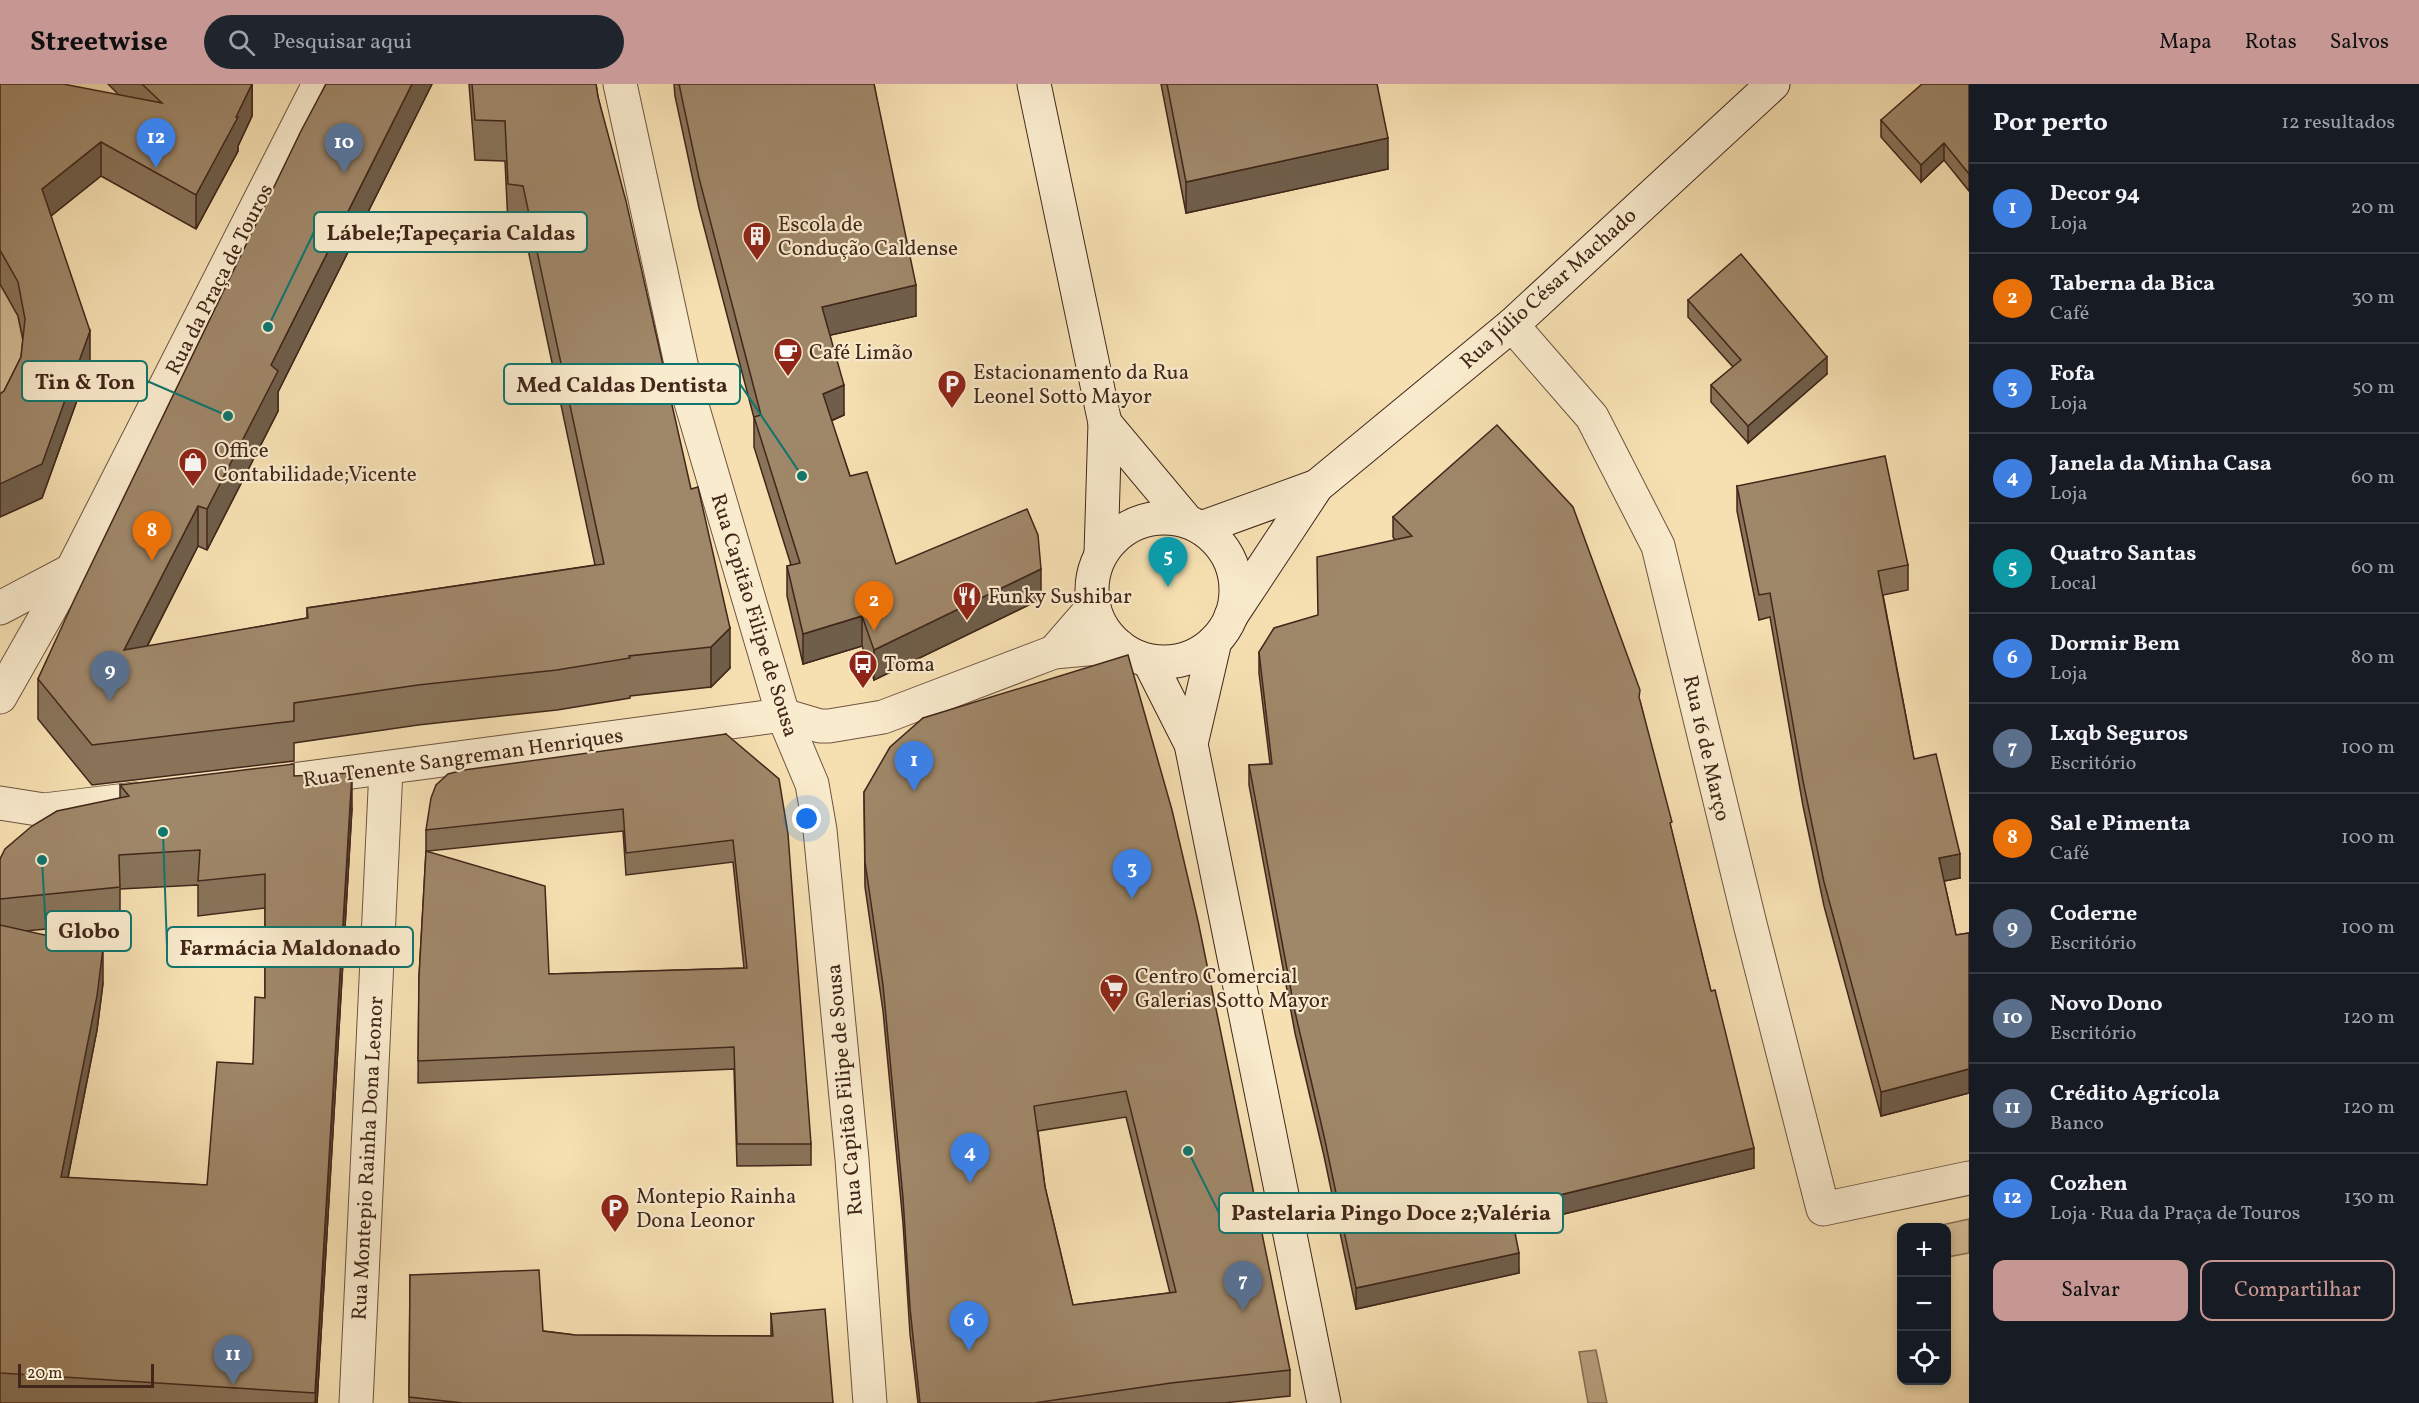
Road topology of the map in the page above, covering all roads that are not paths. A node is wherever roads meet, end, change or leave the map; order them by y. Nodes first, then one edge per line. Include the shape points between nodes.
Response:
1 (620, 84) edge
2 (1034, 84) edge
3 (1773, 84) edge
4 (306, 90) edge
5 (1512, 325) junction
6 (1105, 423) junction
7 (1317, 486) junction
8 (1194, 525) junction
9 (1101, 554) junction
10 (72, 570) junction
11 (0, 608) edge
12 (1093, 608) junction
13 (1223, 628) junction
14 (1119, 646) junction
15 (1054, 651) junction
16 (1149, 661) junction
17 (0, 697) edge
18 (783, 715) junction
19 (1191, 744) junction
20 (386, 769) junction
21 (270, 783) edge
22 (164, 795) edge
23 (0, 803) edge
24 (1969, 1178) edge
25 (356, 1403) edge
26 (870, 1403) edge
27 (1324, 1403) edge

1 - 18 street, Rua Capitão Filipe de Sousa via 685,382
2 - 6 street
3 - 5 street, Rua Júlio César Machado
4 - 10 street, Rua da Praça de Touros
5 - 7 street, Rua Júlio César Machado
5 - 24 street, Rua 16 de Março via 1592,417 1658,546 1823,1209
6 - 8 street
6 - 9 street
7 - 8 street
7 - 13 street
8 - 9 street via 1162,518 1138,522 1117,534
8 - 13 street via 1220,545 1233,566 1236,591
9 - 12 street via 1091,589
10 - 11 street
10 - 17 street, Rua da Praça de Touros
12 - 14 street via 1099,623
12 - 15 street
13 - 16 street via 1195,655 1173,661
13 - 19 street
14 - 15 street
14 - 16 street
15 - 18 street via 883,717 820,726
16 - 19 street
18 - 20 street, Rua Tenente Sangreman Henriques
18 - 26 street, Rua Capitão Filipe de Sousa via 812,784 820,830 852,1159
19 - 27 street
20 - 21 street, Rua Tenente Sangreman Henriques
20 - 25 street, Rua Montepio Rainha Dona Leonor
22 - 23 street via 44,810

